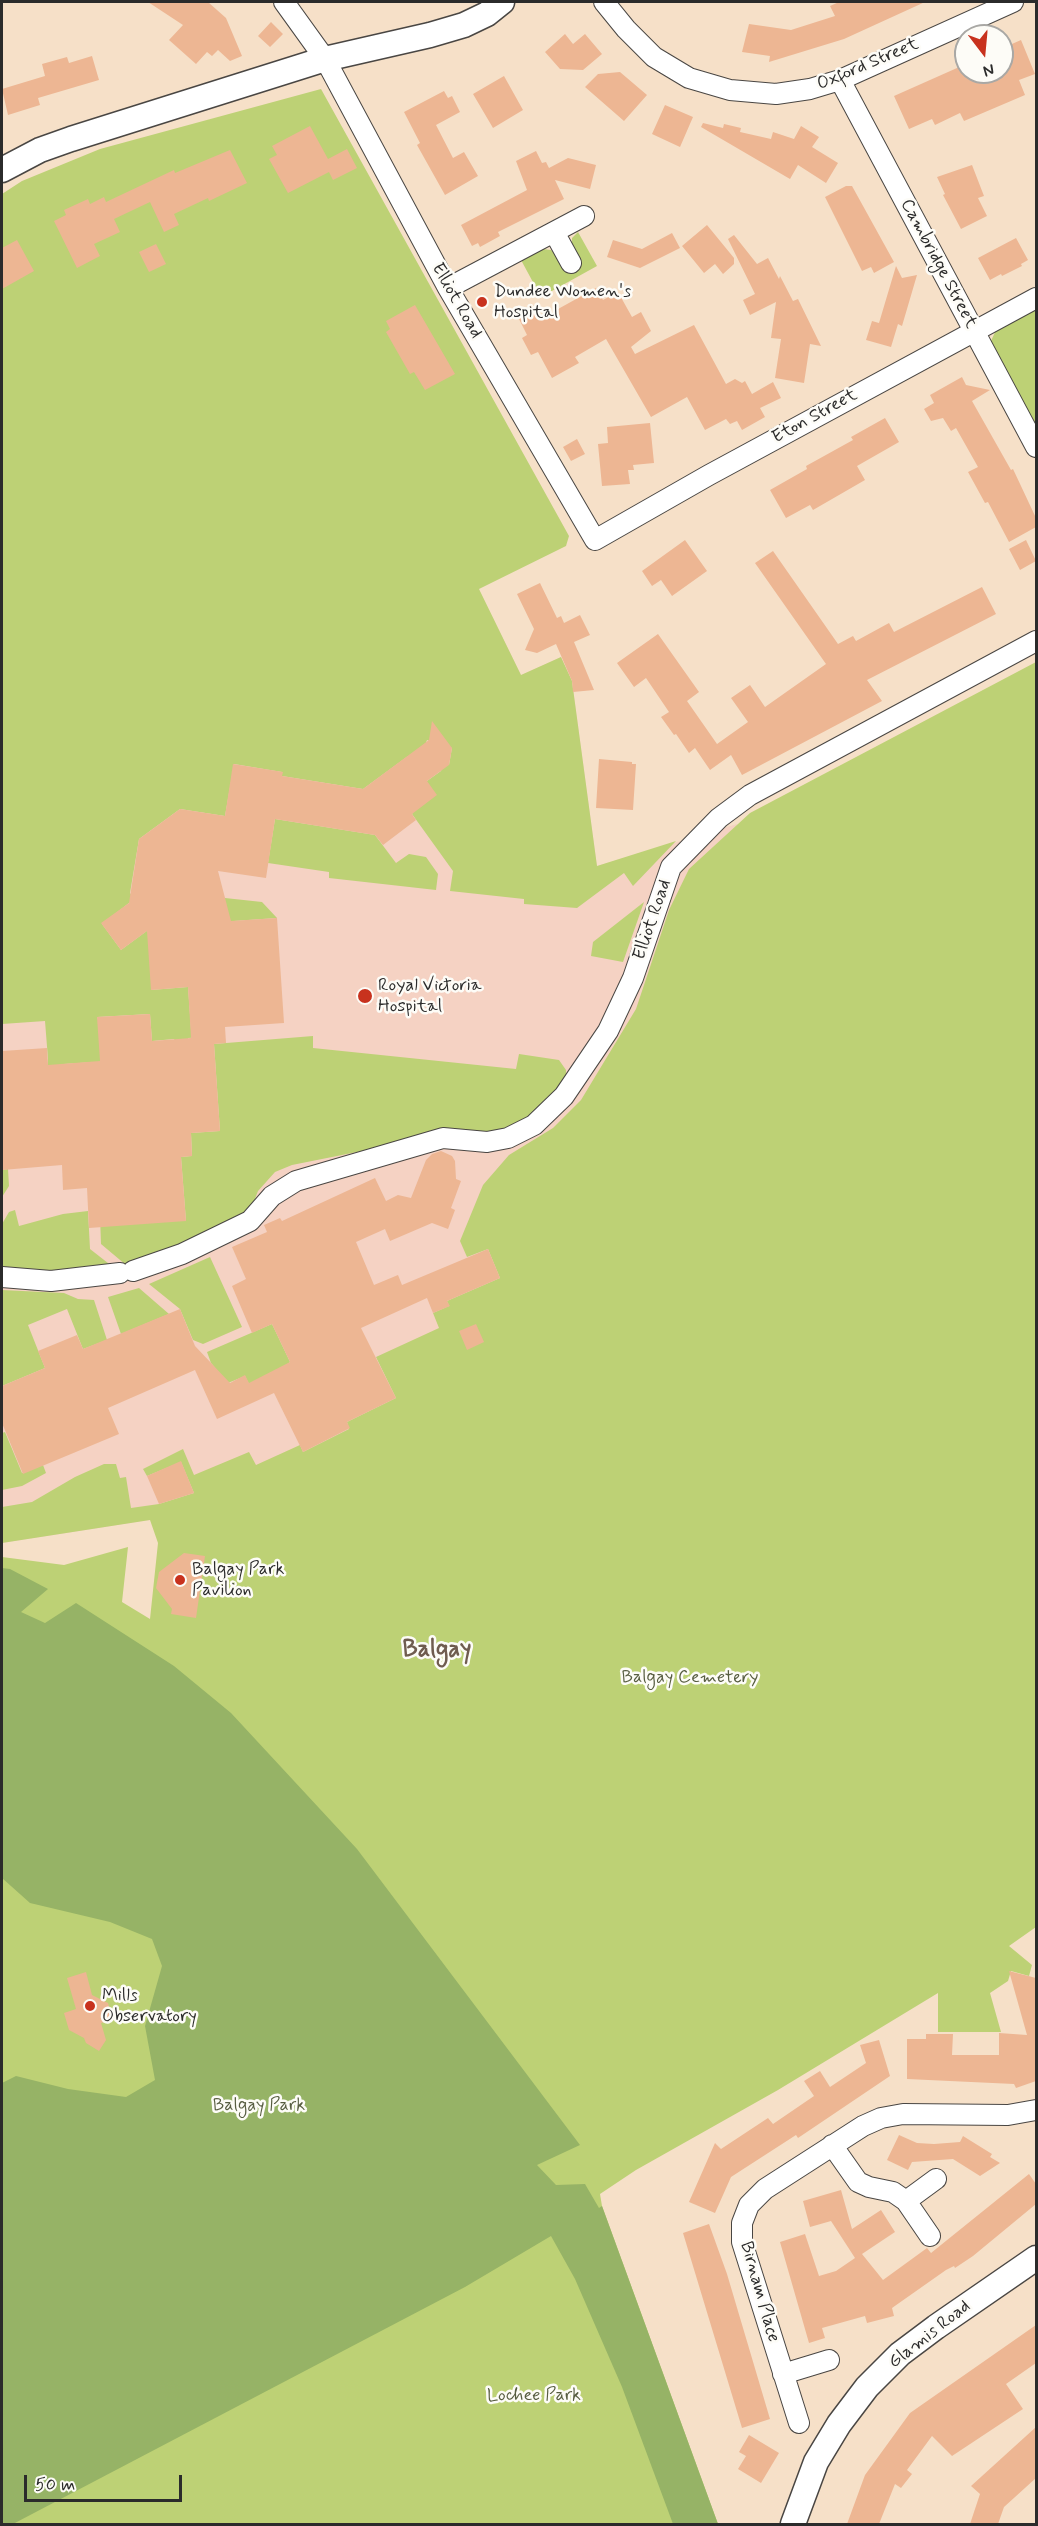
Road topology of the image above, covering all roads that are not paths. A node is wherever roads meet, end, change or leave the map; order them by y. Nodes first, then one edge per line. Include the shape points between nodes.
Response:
1 (284, 2) edge
2 (604, 2) edge
3 (1013, 2) edge
4 (488, 6) edge
5 (325, 58) junction
6 (840, 80) junction
7 (2, 170) edge
8 (584, 216) dead end
9 (554, 232) junction
10 (571, 263) dead end
11 (448, 288) junction
12 (1036, 298) edge
13 (974, 331) junction
14 (1036, 447) edge
15 (595, 540) joint
16 (1036, 641) edge
17 (2, 1277) edge
18 (1036, 2110) edge
19 (832, 2145) junction
20 (936, 2179) dead end
21 (906, 2200) junction
22 (930, 2236) dead end
23 (1036, 2258) edge
24 (829, 2360) dead end
25 (783, 2374) junction
26 (799, 2423) dead end
27 (793, 2524) edge

1 - 5 street, Elliot Road
2 - 6 street, Oxford Street via 654,57 689,78 730,90 776,94
3 - 6 street, Oxford Street
4 - 5 street via 464,25
5 - 7 street via 70,139
5 - 11 street, Elliot Road
6 - 13 street, Cambridge Street
8 - 9 street
9 - 10 street
9 - 11 street
11 - 15 street, Elliot Road
12 - 13 street, Eton Street
13 - 14 street, Cambridge Street
13 - 15 street, Eton Street
16 - 17 street, Elliot Road via 750,795 719,819 671,867 633,978 608,1031 564,1096 534,1125 508,1138 488,1142 442,1138 296,1181 272,1196 250,1221 182,1254 127,1272 51,1281
18 - 19 street, Birnam Place via 1008,2115 903,2114 862,2126
19 - 21 street via 858,2182
19 - 25 street, Birnam Place via 765,2189 749,2205 742,2223 742,2242
20 - 21 street
21 - 22 street
23 - 27 street, Glamis Road via 900,2354 867,2387 816,2462
24 - 25 street
25 - 26 street, Birnam Place

